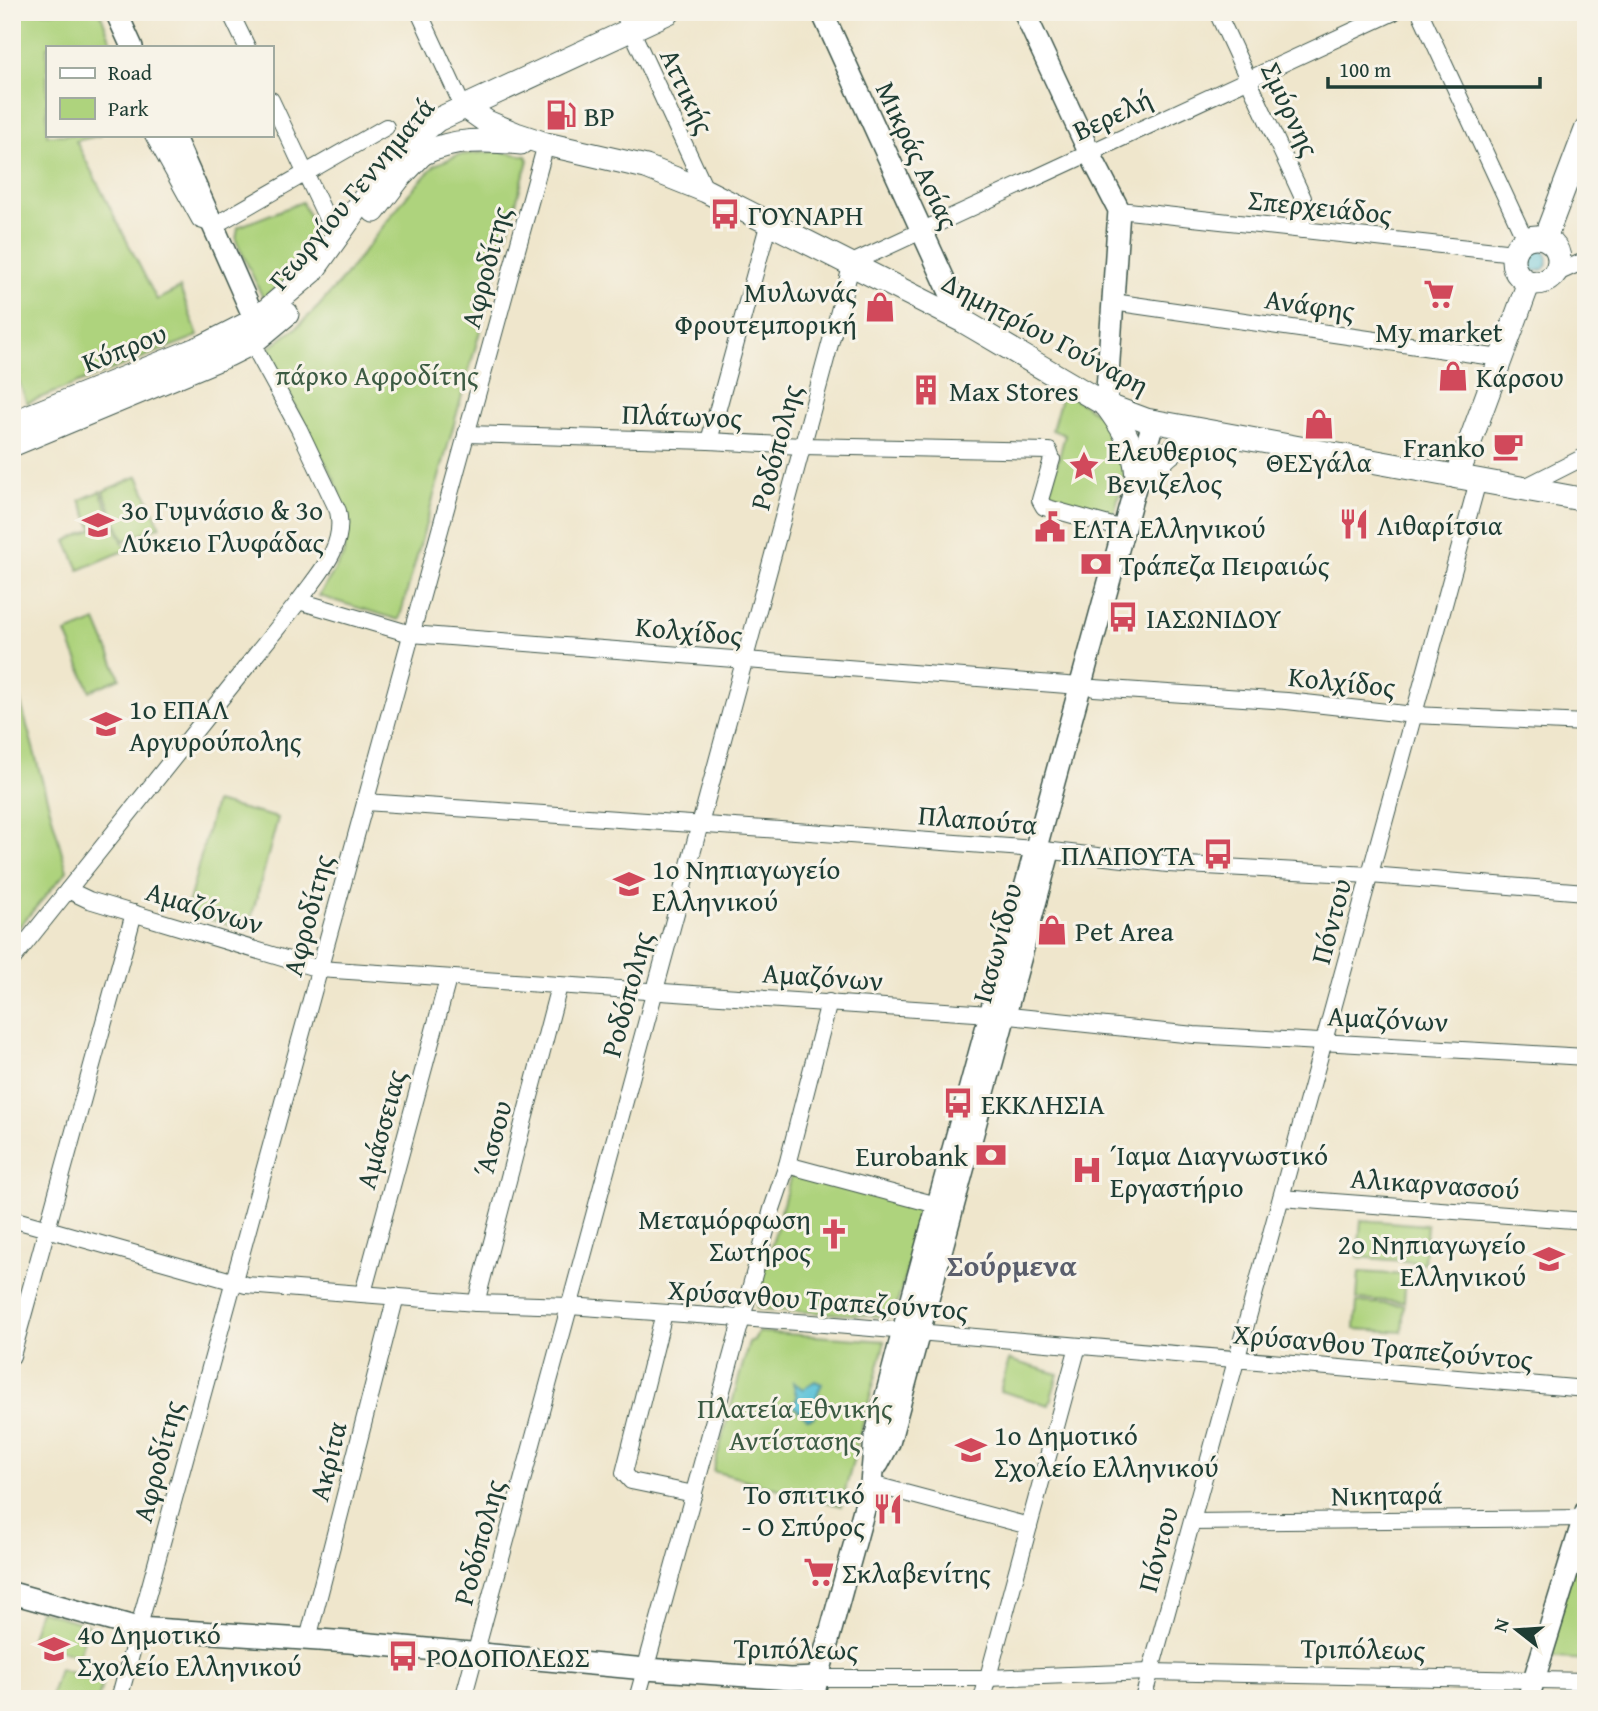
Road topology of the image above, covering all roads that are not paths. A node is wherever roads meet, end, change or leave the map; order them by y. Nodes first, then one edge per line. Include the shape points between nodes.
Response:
1 (116, 12) edge
2 (230, 12) edge
3 (419, 12) edge
4 (669, 12) edge
5 (822, 12) edge
6 (1024, 12) edge
7 (1217, 12) edge
8 (1394, 12) edge
9 (1420, 12) edge
10 (627, 21) edge
11 (132, 46) edge
12 (247, 46) edge
13 (1249, 80) junction
14 (273, 104) edge
15 (463, 107) junction
16 (386, 127) dead end
17 (1586, 130) edge
18 (154, 136) edge
19 (173, 136) edge
20 (546, 144) junction
21 (422, 154) junction
22 (1090, 154) junction
23 (304, 172) junction
24 (706, 191) junction
25 (1119, 210) junction
26 (769, 222) junction
27 (215, 225) junction
28 (1302, 230) junction
29 (922, 231) junction
30 (337, 240) junction
31 (1528, 244) junction
32 (1586, 260) edge
33 (852, 263) junction
34 (1553, 275) junction
35 (1529, 282) junction
36 (1113, 302) junction
37 (255, 320) junction
38 (963, 321) junction
39 (252, 343) junction
40 (1500, 359) junction
41 (1107, 405) junction
42 (12, 424) edge
43 (1159, 424) junction
44 (466, 434) junction
45 (1227, 435) junction
46 (709, 441) junction
47 (12, 445) edge
48 (802, 446) junction
49 (1586, 456) edge
50 (1146, 472) junction
51 (1467, 479) junction
52 (1524, 488) junction
53 (1586, 499) edge
54 (1123, 529) junction
55 (299, 601) junction
56 (411, 634) junction
57 (744, 661) junction
58 (1087, 687) junction
59 (1414, 715) junction
60 (1586, 723) edge
61 (365, 802) junction
62 (699, 826) junction
63 (1042, 850) junction
64 (1370, 875) junction
65 (68, 890) junction
66 (1586, 892) edge
67 (134, 913) junction
68 (12, 960) edge
69 (319, 969) junction
70 (448, 979) junction
71 (559, 986) junction
72 (654, 992) junction
73 (829, 1002) junction
74 (997, 1015) junction
75 (1324, 1041) junction
76 (1586, 1057) edge
77 (787, 1165) junction
78 (1281, 1198) junction
79 (937, 1205) junction
80 (12, 1219) edge
81 (1586, 1222) edge
82 (47, 1228) junction
83 (233, 1282) junction
84 (363, 1293) junction
85 (396, 1296) junction
86 (476, 1303) junction
87 (569, 1306) junction
88 (664, 1313) junction
89 (743, 1319) junction
90 (911, 1332) junction
91 (1078, 1346) junction
92 (12, 1356) edge
93 (1236, 1360) junction
94 (1586, 1389) edge
95 (872, 1478) junction
96 (694, 1494) junction
97 (1585, 1520) edge
98 (1192, 1522) junction
99 (1029, 1526) junction
100 (12, 1593) edge
101 (138, 1628) junction
102 (308, 1639) junction
103 (475, 1652) junction
104 (646, 1669) junction
105 (1150, 1672) junction
106 (987, 1678) junction
107 (1586, 1681) edge
108 (815, 1688) edge
109 (1531, 1689) edge
110 (118, 1699) edge
111 (463, 1699) edge
112 (637, 1699) edge
113 (982, 1699) edge
114 (1143, 1699) edge

1 - 11 street
2 - 12 street
3 - 15 street
4 - 10 main road, Γεωργίου Γεννηματά
5 - 29 street, Μικράς Ασίας
6 - 22 street
7 - 13 street, Σμύρνης
8 - 13 street, Βερελή
9 - 31 street
10 - 15 main road, Γεωργίου Γεννηματά
10 - 24 street, Αττικής
13 - 22 street, Βερελή
13 - 28 street, Σμύρνης via 1303,198
14 - 23 street
15 - 20 main road via 493,125
15 - 21 main road, Γεωργίου Γεννηματά
15 - 30 main road, Γεωργίου Γεννηματά via 415,138 387,168
16 - 23 street, Γεωργίου Γεννηματά
17 - 31 main road
18 - 27 street via 200,220
19 - 27 street
20 - 21 main road via 462,142
20 - 24 main road, Δημητρίου Γούναρη via 646,167
20 - 44 street, Αφροδίτης
21 - 39 main road, Γεωργίου Γεννηματά via 390,188 319,285
22 - 25 street
22 - 29 street, Βερελή
23 - 27 street, Γεωργίου Γεννηματά
23 - 30 street
24 - 26 main road, Δημητρίου Γούναρη
25 - 28 street, Σπερχειάδος
25 - 36 street
26 - 33 main road, Δημητρίου Γούναρη
26 - 46 street
27 - 37 street
28 - 31 street, Σπερχειάδος
29 - 33 street, Βερελή
29 - 38 street, Μικράς Ασίας
30 - 37 main road, Γεωργίου Γεννηματά via 302,283
31 - 34 main road via 1556,247 1558,269
31 - 35 main road via 1514,267
32 - 34 street
33 - 38 main road, Δημητρίου Γούναρη
33 - 48 street, Ροδόπολης
34 - 35 main road via 1542,282
35 - 40 main road
36 - 40 street, Ανάφης
36 - 41 street
37 - 39 street
37 - 42 main road, Κύπρου via 204,346
38 - 41 main road, Δημητρίου Γούναρη
39 - 47 main road, Κύπρου
39 - 55 street via 299,429 341,524 334,552
40 - 51 main road
41 - 43 main road, Δημητρίου Γούναρη
41 - 50 main road
43 - 45 main road, Δημητρίου Γούναρη
43 - 50 street, Ιασωνίδου
44 - 46 street, Πλάτωνος
44 - 56 street, Αφροδίτης
45 - 50 main road via 1181,444
45 - 51 main road, Δημητρίου Γούναρη
46 - 48 street, Πλάτωνος
48 - 54 street, Πλάτωνος via 1049,451 1052,459 1040,500 1044,507
48 - 57 street, Ροδόπολης
49 - 52 street
50 - 54 street, Ιασωνίδου
50 - 58 street, Ιασωνίδου
51 - 52 main road, Δημητρίου Γούναρη
51 - 59 street, Πόντου
52 - 53 main road, Δημητρίου Γούναρη
54 - 58 street, Ιασωνίδου
55 - 56 street, Κολχίδος
55 - 65 street
56 - 57 street, Κολχίδος
56 - 61 street, Αφροδίτης
57 - 58 street, Κολχίδος
57 - 62 street, Ροδόπολης
58 - 59 street, Κολχίδος
58 - 63 street, Ιασωνίδου
59 - 60 street, Κολχίδος
59 - 64 street, Πόντου
61 - 62 street, Πλαπούτα
61 - 69 street, Αφροδίτης
62 - 63 street, Πλαπούτα
62 - 72 street, Ροδόπολης
63 - 64 street, Πλαπούτα via 1168,864
63 - 74 street, Ιασωνίδου
64 - 66 street, Πλαπούτα
64 - 75 street, Πόντου
65 - 67 street, Αμαζόνων
65 - 68 street
67 - 69 street, Αμαζόνων
67 - 82 street
69 - 70 street, Αμαζόνων
69 - 83 street, Αφροδίτης
70 - 71 street, Αμαζόνων
70 - 84 street, Αμάσσειας
71 - 72 street, Αμαζόνων
71 - 86 street, Άσσου
72 - 73 street, Αμαζόνων
72 - 87 street, Ροδόπολης
73 - 74 street, Αμαζόνων
73 - 77 street
74 - 75 street, Αμαζόνων via 1194,1035
74 - 79 street, Ιασωνίδου
74 - 90 street, Ιασωνίδου
75 - 76 street, Αμαζόνων
75 - 78 street, Πόντου
77 - 79 street
77 - 89 street
78 - 81 street, Αλικαρνασσού
78 - 93 street, Πόντου
79 - 90 street, Ιασωνίδου
80 - 82 street, Χρύσανθου Τραπεζούντος
82 - 83 street, Χρύσανθου Τραπεζούντος
82 - 92 street
83 - 84 street, Χρύσανθου Τραπεζούντος
83 - 101 street, Αφροδίτης
84 - 85 street, Χρύσανθου Τραπεζούντος
85 - 86 street, Χρύσανθου Τραπεζούντος
85 - 102 street, Ακρίτα
86 - 87 street, Χρύσανθου Τραπεζούντος
87 - 88 street, Χρύσανθου Τραπεζούντος
87 - 103 street, Ροδόπολης
88 - 89 street, Χρύσανθου Τραπεζούντος
88 - 96 street via 624,1472 631,1481
89 - 90 street, Χρύσανθου Τραπεζούντος
89 - 96 street
90 - 91 street, Χρύσανθου Τραπεζούντος
90 - 95 street, Ιασωνίδου via 889,1443
91 - 93 street, Χρύσανθου Τραπεζούντος
91 - 99 street
93 - 94 street, Χρύσανθου Τραπεζούντος
93 - 98 street, Πόντου
95 - 99 street
95 - 108 street, Ιασωνίδου
96 - 104 street
97 - 98 street, Νικηταρά
97 - 109 street
98 - 105 street, Πόντου
99 - 106 street
100 - 101 street, Τριπόλεως
101 - 102 street, Τριπόλεως
101 - 110 street, Αφροδίτης
102 - 103 street, Τριπόλεως
103 - 104 street, Τριπόλεως
103 - 111 street, Ροδόπολης
104 - 108 street, Τριπόλεως via 790,1679
104 - 112 street
105 - 106 street, Τριπόλεως
105 - 109 street, Τριπόλεως
105 - 114 street, Πόντου
106 - 108 street, Τριπόλεως
106 - 113 street
107 - 109 street, Τριπόλεως

